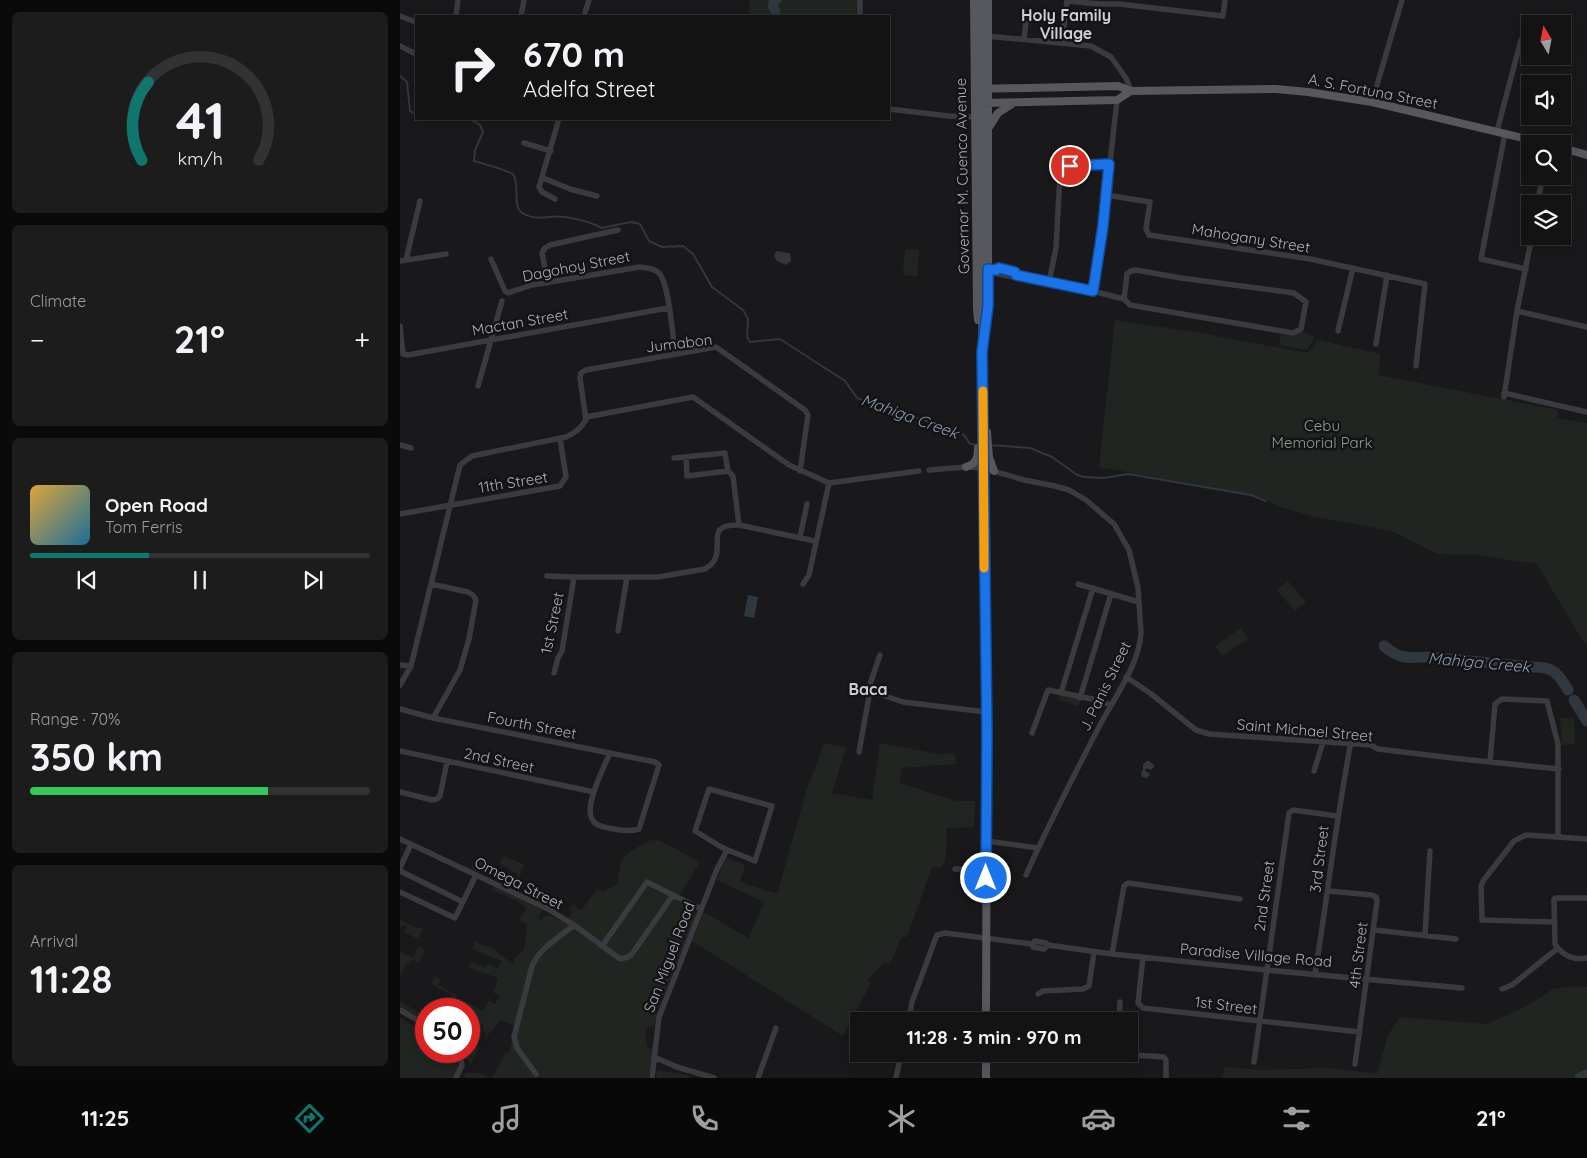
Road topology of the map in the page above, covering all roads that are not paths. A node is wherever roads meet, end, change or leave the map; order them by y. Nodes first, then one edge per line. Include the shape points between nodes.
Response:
1 (458, 0) edge
2 (524, 0) edge
3 (589, 0) edge
4 (860, 0) edge
5 (974, 0) edge
6 (980, 0) edge
7 (988, 0) edge
8 (1067, 0) edge
9 (1225, 0) edge
10 (1402, 0) edge
11 (456, 15) edge
12 (521, 15) edge
13 (584, 15) edge
14 (860, 15) edge
15 (400, 16) edge
16 (415, 22) edge
17 (1026, 22) dead end
18 (974, 35) junction
19 (988, 36) junction
20 (1024, 40) junction
21 (1521, 40) dead end
22 (1062, 44) junction
23 (400, 46) edge
24 (415, 54) edge
25 (974, 60) junction
26 (987, 60) junction
27 (975, 89) junction
28 (988, 89) junction
29 (1130, 91) junction
30 (1117, 100) junction
31 (1016, 102) junction
32 (1372, 102) junction
33 (988, 103) junction
34 (975, 104) junction
35 (890, 108) edge
36 (975, 117) junction
37 (988, 117) junction
38 (560, 120) edge
39 (988, 132) junction
40 (1501, 132) junction
41 (1521, 137) edge
42 (524, 143) dead end
43 (551, 151) junction
44 (1571, 151) edge
45 (1587, 155) edge
46 (1109, 164) junction
47 (543, 178) junction
48 (976, 180) junction
49 (988, 180) junction
50 (1106, 195) junction
51 (597, 196) dead end
52 (554, 199) dead end
53 (420, 201) dead end
54 (976, 201) junction
55 (988, 201) junction
56 (618, 230) dead end
57 (1530, 245) edge
58 (446, 254) dead end
59 (491, 259) dead end
60 (403, 260) edge
61 (1353, 268) junction
62 (1526, 269) junction
63 (992, 270) junction
64 (1387, 275) junction
65 (1049, 282) junction
66 (548, 283) junction
67 (1093, 291) junction
68 (1124, 299) junction
69 (502, 301) dead end
70 (668, 308) junction
71 (1517, 312) junction
72 (400, 326) edge
73 (1587, 328) edge
74 (1338, 331) dead end
75 (400, 332) edge
76 (490, 340) junction
77 (1376, 344) dead end
78 (982, 352) junction
79 (676, 354) junction
80 (1416, 366) dead end
81 (478, 386) dead end
82 (982, 388) junction
83 (1587, 412) edge
84 (586, 417) junction
85 (982, 428) junction
86 (560, 438) junction
87 (400, 446) edge
88 (411, 448) dead end
89 (983, 453) junction
90 (686, 457) junction
91 (674, 458) dead end
92 (966, 467) junction
93 (983, 468) junction
94 (728, 470) junction
95 (800, 470) junction
96 (928, 470) dead end
97 (919, 471) dead end
98 (994, 471) junction
99 (829, 483) junction
100 (807, 504) dead end
101 (450, 505) junction
102 (400, 514) edge
103 (739, 525) junction
104 (800, 537) junction
105 (815, 540) junction
106 (547, 576) dead end
107 (574, 577) junction
108 (627, 577) junction
109 (431, 584) junction
110 (803, 584) dead end
111 (1078, 584) dead end
112 (1093, 588) junction
113 (1111, 594) junction
114 (1139, 602) junction
115 (618, 631) dead end
116 (880, 655) dead end
117 (400, 665) edge
118 (411, 666) junction
119 (554, 673) dead end
120 (1126, 678) junction
121 (400, 685) edge
122 (870, 691) junction
123 (1061, 693) junction
124 (1080, 698) junction
125 (1111, 705) junction
126 (400, 709) edge
127 (986, 712) junction
128 (433, 718) junction
129 (1032, 733) dead end
130 (1323, 742) junction
131 (1350, 747) dead end
132 (400, 751) edge
133 (859, 752) dead end
134 (610, 753) junction
135 (447, 762) junction
136 (1490, 762) junction
137 (1559, 769) junction
138 (1314, 770) dead end
139 (400, 792) edge
140 (594, 792) junction
141 (1338, 816) junction
142 (1558, 836) junction
143 (400, 839) edge
144 (1587, 839) edge
145 (986, 841) junction
146 (411, 844) junction
147 (1038, 848) junction
148 (727, 850) junction
149 (1430, 851) dead end
150 (400, 869) edge
151 (955, 869) dead end
152 (986, 870) junction
153 (476, 875) junction
154 (1026, 875) dead end
155 (1328, 891) junction
156 (400, 892) edge
157 (673, 895) junction
158 (1587, 898) edge
159 (1240, 899) dead end
160 (463, 902) junction
161 (701, 909) junction
162 (1554, 922) junction
163 (574, 925) junction
164 (1374, 930) junction
165 (1425, 935) junction
166 (986, 937) junction
167 (1456, 939) dead end
168 (602, 946) junction
169 (1558, 948) junction
170 (1094, 952) junction
171 (1112, 954) junction
172 (1143, 957) junction
173 (1587, 958) edge
174 (1266, 970) junction
175 (1315, 974) junction
176 (1368, 978) junction
177 (1462, 988) dead end
178 (1502, 989) dead end
179 (1038, 994) dead end
180 (1120, 1002) dead end
181 (400, 1010) edge
182 (910, 1012) edge
183 (986, 1012) edge
184 (1119, 1012) edge
185 (415, 1019) edge
186 (1259, 1022) junction
187 (776, 1028) dead end
188 (1360, 1032) junction
189 (1138, 1055) edge
190 (654, 1057) junction
191 (899, 1062) edge
192 (986, 1062) edge
193 (1254, 1062) dead end
194 (462, 1063) edge
195 (1355, 1064) dead end
196 (536, 1074) dead end
197 (456, 1078) edge
198 (652, 1078) edge
199 (714, 1078) edge
200 (758, 1078) edge
201 (896, 1078) edge
202 (986, 1078) edge
203 (1166, 1078) edge

1 - 11 street
2 - 12 street
3 - 13 street
4 - 14 street
5 - 18 main road, Governor M. Cuenco Avenue
6 - 78 main road, Governor M. Cuenco Avenue, bridge
7 - 19 main road, Governor M. Cuenco Avenue
8 - 9 street via 1222,16
8 - 22 street
10 - 32 street
15 - 16 street
17 - 20 street
18 - 19 street
18 - 25 main road, Governor M. Cuenco Avenue
19 - 20 street
19 - 26 main road, Governor M. Cuenco Avenue
20 - 22 street
21 - 40 street
22 - 29 street via 1091,46 1111,57 1126,78
23 - 24 street
25 - 26 main road via 981,64
25 - 27 main road, Governor M. Cuenco Avenue
26 - 28 main road, Governor M. Cuenco Avenue
27 - 28 main road, A. S. Fortuna Street
27 - 34 main road, Governor M. Cuenco Avenue
28 - 29 main road, A. S. Fortuna Street via 1118,86
28 - 33 main road, Governor M. Cuenco Avenue
29 - 30 main road
29 - 32 main road, A. S. Fortuna Street via 1276,89
30 - 31 main road
30 - 46 street
31 - 33 main road
31 - 39 main road via 998,113
32 - 40 main road, A. S. Fortuna Street
33 - 34 main road
33 - 37 main road, Governor M. Cuenco Avenue
34 - 36 main road, Governor M. Cuenco Avenue
35 - 36 street
36 - 37 street
36 - 48 main road, Governor M. Cuenco Avenue
37 - 39 main road, Governor M. Cuenco Avenue
38 - 43 street
39 - 49 main road, Governor M. Cuenco Avenue
40 - 41 main road, A. S. Fortuna Street
40 - 62 street via 1481,259
42 - 43 street
43 - 47 street
44 - 45 main road
46 - 50 street
46 - 65 street via 1070,166 1060,175 1056,248
47 - 51 street
47 - 52 street via 540,190
48 - 49 main road via 981,177
48 - 54 main road, Governor M. Cuenco Avenue
49 - 55 main road, Governor M. Cuenco Avenue
50 - 61 street, Mahogany Street via 1150,202 1146,229 1149,235
50 - 67 street
53 - 60 street
54 - 55 main road
54 - 78 main road, Governor M. Cuenco Avenue via 976,308
55 - 63 main road, Governor M. Cuenco Avenue
56 - 66 street via 545,248 542,253
57 - 62 street
58 - 60 street
59 - 66 street, Dagohoy Street via 508,293
61 - 64 street, Mahogany Street
61 - 74 street
62 - 71 street
63 - 65 street via 998,274
63 - 78 main road, Governor M. Cuenco Avenue
64 - 77 street
64 - 80 street, Mahogany Street via 1425,284
65 - 67 street
66 - 70 street, Dagohoy Street via 640,267 651,268 665,284
67 - 68 street
68 - 68 street via 1130,305 1294,333 1302,329 1306,302 1294,293 1136,270 1127,274
69 - 76 street
70 - 76 street, Mactan Street
70 - 79 street, Dagohoy Street
71 - 73 street
71 - 83 street via 1504,395
72 - 75 street, Mactan Street
75 - 76 street, Mactan Street via 403,354 408,356
76 - 81 street
78 - 82 main road, Governor M. Cuenco Avenue
79 - 84 street, Jumabon via 581,373
79 - 95 street, Jumabon via 716,347 805,410 808,415
82 - 85 main road
82 - 85 main road, Governor M. Cuenco Avenue
84 - 86 street via 574,434
84 - 95 street via 693,398
85 - 89 main road, Governor M. Cuenco Avenue
86 - 101 street via 472,456 460,465
86 - 101 street, 11th Street via 566,477 560,486
87 - 88 street
89 - 92 main road
89 - 93 main road, Governor M. Cuenco Avenue
89 - 98 main road
90 - 91 street
90 - 94 street via 725,453
90 - 94 street via 687,476
92 - 93 street, J. Panis Street
92 - 96 street, J. Panis Street
93 - 98 street, J. Panis Street
93 - 127 main road, Governor M. Cuenco Avenue
94 - 103 street via 734,478
95 - 99 street
97 - 99 street
98 - 114 street, J. Panis Street via 1068,490 1106,516 1129,550
99 - 105 street
100 - 104 street
101 - 102 street, 11th Street
101 - 109 street
103 - 104 street
103 - 108 street via 728,524 718,532 717,556 704,569
104 - 105 street
105 - 110 street via 809,575
106 - 107 street
107 - 108 street
107 - 119 street, 1st Street via 562,651
108 - 115 street
109 - 118 street
109 - 128 street via 468,592 476,600 460,670
111 - 112 street
112 - 113 street
112 - 123 street
113 - 114 street
113 - 124 street
114 - 120 street, J. Panis Street via 1141,639
116 - 122 street
117 - 118 street
118 - 121 street
120 - 125 street, J. Panis Street
120 - 130 street, Saint Michael Street via 1196,730 1209,734
122 - 127 street via 903,702
122 - 133 street
123 - 124 street
123 - 129 street via 1048,690
124 - 125 street
125 - 147 street, J. Panis Street
126 - 128 street, Fourth Street
127 - 145 main road, Governor M. Cuenco Avenue
128 - 134 street, Fourth Street
130 - 136 street, Saint Michael Street via 1370,745 1378,749
130 - 138 street
131 - 141 street, 3rd Street
132 - 135 street, 2nd Street
134 - 140 street
134 - 140 street, Fourth Street via 659,765 639,829 622,831 597,825 589,812
135 - 139 street via 437,799
135 - 140 street, 2nd Street
136 - 137 street, Saint Michael Street
136 - 137 street via 1495,704 1502,699 1547,701 1558,744
137 - 142 street
141 - 155 street, 3rd Street
141 - 174 street, 2nd Street via 1293,810 1289,813
142 - 144 street
142 - 162 street via 1526,835 1514,841 1481,886 1482,920
143 - 146 street, Omega Street
145 - 147 street
145 - 152 main road, Governor M. Cuenco Avenue
146 - 150 street
146 - 153 street, Omega Street
147 - 154 street, J. Panis Street
148 - 148 street via 754,861 772,806 709,789 695,831
148 - 161 street, San Miguel Road
149 - 165 street
150 - 160 street
151 - 152 street
152 - 166 main road, Governor M. Cuenco Avenue
153 - 160 street
153 - 163 street, Omega Street
155 - 164 street, 4th Street via 1376,897
155 - 175 street, 3rd Street
156 - 160 street via 455,918
157 - 161 street
157 - 168 street, Omega Street via 632,954 620,959
157 - 168 street via 647,882
158 - 162 street via 1554,899
159 - 171 street via 1128,883 1124,886
161 - 190 street, San Miguel Road via 659,1017
162 - 169 street via 1554,940
163 - 168 street, Omega Street
163 - 196 street via 542,950 532,966 514,1037 517,1048
164 - 165 street
164 - 176 street, 4th Street
165 - 167 street
166 - 170 street, Paradise Village Road via 1044,949 1048,945
166 - 182 street, Paradise Village Road via 937,935
166 - 183 main road, Governor M. Cuenco Avenue
169 - 173 street via 1573,958
169 - 178 street via 1512,985
170 - 171 street, Paradise Village Road
170 - 179 street via 1089,986
171 - 172 street, Paradise Village Road
172 - 174 street, Paradise Village Road
172 - 186 street, 1st Street via 1140,1007
174 - 175 street, Paradise Village Road
174 - 186 street, 2nd Street
175 - 176 street, Paradise Village Road
176 - 177 street, Paradise Village Road
176 - 188 street, 4th Street
180 - 184 street
181 - 185 street
186 - 188 street, 1st Street
186 - 193 street, 2nd Street
187 - 200 street
188 - 195 street, 4th Street
189 - 203 street via 1164,1057
190 - 198 street, San Miguel Road
190 - 199 street
191 - 201 street
192 - 202 main road
194 - 197 street

